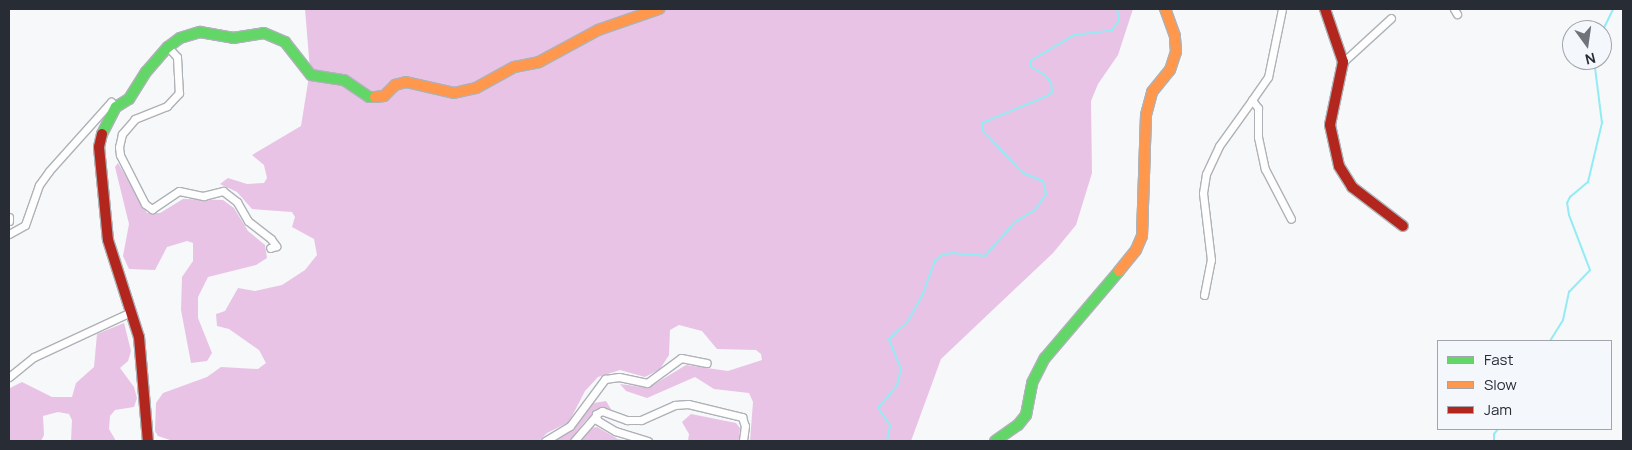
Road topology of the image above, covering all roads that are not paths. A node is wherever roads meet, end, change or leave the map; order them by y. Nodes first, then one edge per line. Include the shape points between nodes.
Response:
1 (659, 9) edge
2 (1165, 9) edge
3 (1282, 9) edge
4 (1325, 9) edge
5 (1391, 18) dead end
6 (168, 47) junction
7 (1343, 62) junction
8 (1252, 100) junction
9 (116, 107) junction
10 (1291, 219) dead end
11 (1403, 226) dead end
12 (9, 234) edge
13 (270, 248) dead end
14 (1204, 295) dead end
15 (131, 312) junction
16 (707, 363) dead end
17 (9, 377) edge
18 (595, 417) junction
19 (148, 441) edge
20 (545, 441) edge
21 (574, 441) edge
22 (648, 441) edge
23 (743, 441) edge
24 (996, 441) edge

1 - 6 street via 598,30 544,59 514,68 476,88 447,94 406,82 377,98 366,96 340,78 310,75 288,44 268,34 233,38 200,32 180,38
2 - 24 street via 1175,36 1176,52 1170,70 1152,92 1146,115 1142,236 1136,250 1046,358 1032,383 1026,415
3 - 8 street via 1268,77
4 - 7 street
5 - 7 street
6 - 9 street via 146,72 129,99
6 - 13 street via 178,57 179,93 167,106 135,119 122,134 119,147 144,204 152,209 179,191 203,196 223,191 237,202 248,221 271,238 276,246
7 - 11 street via 1330,125 1339,166 1352,187
8 - 10 street via 1258,108 1258,137 1265,169
8 - 14 street via 1219,146 1206,174 1203,193 1211,260
9 - 12 street via 111,102 49,171 39,185 25,225
9 - 15 street via 102,133 98,158 113,265
15 - 17 street via 34,357
15 - 19 street via 139,337
16 - 20 street via 680,358 647,383 620,376 605,379 570,426
18 - 21 street
18 - 22 street via 619,433
18 - 23 street via 602,412 627,420 640,420 685,403 740,416 745,426

